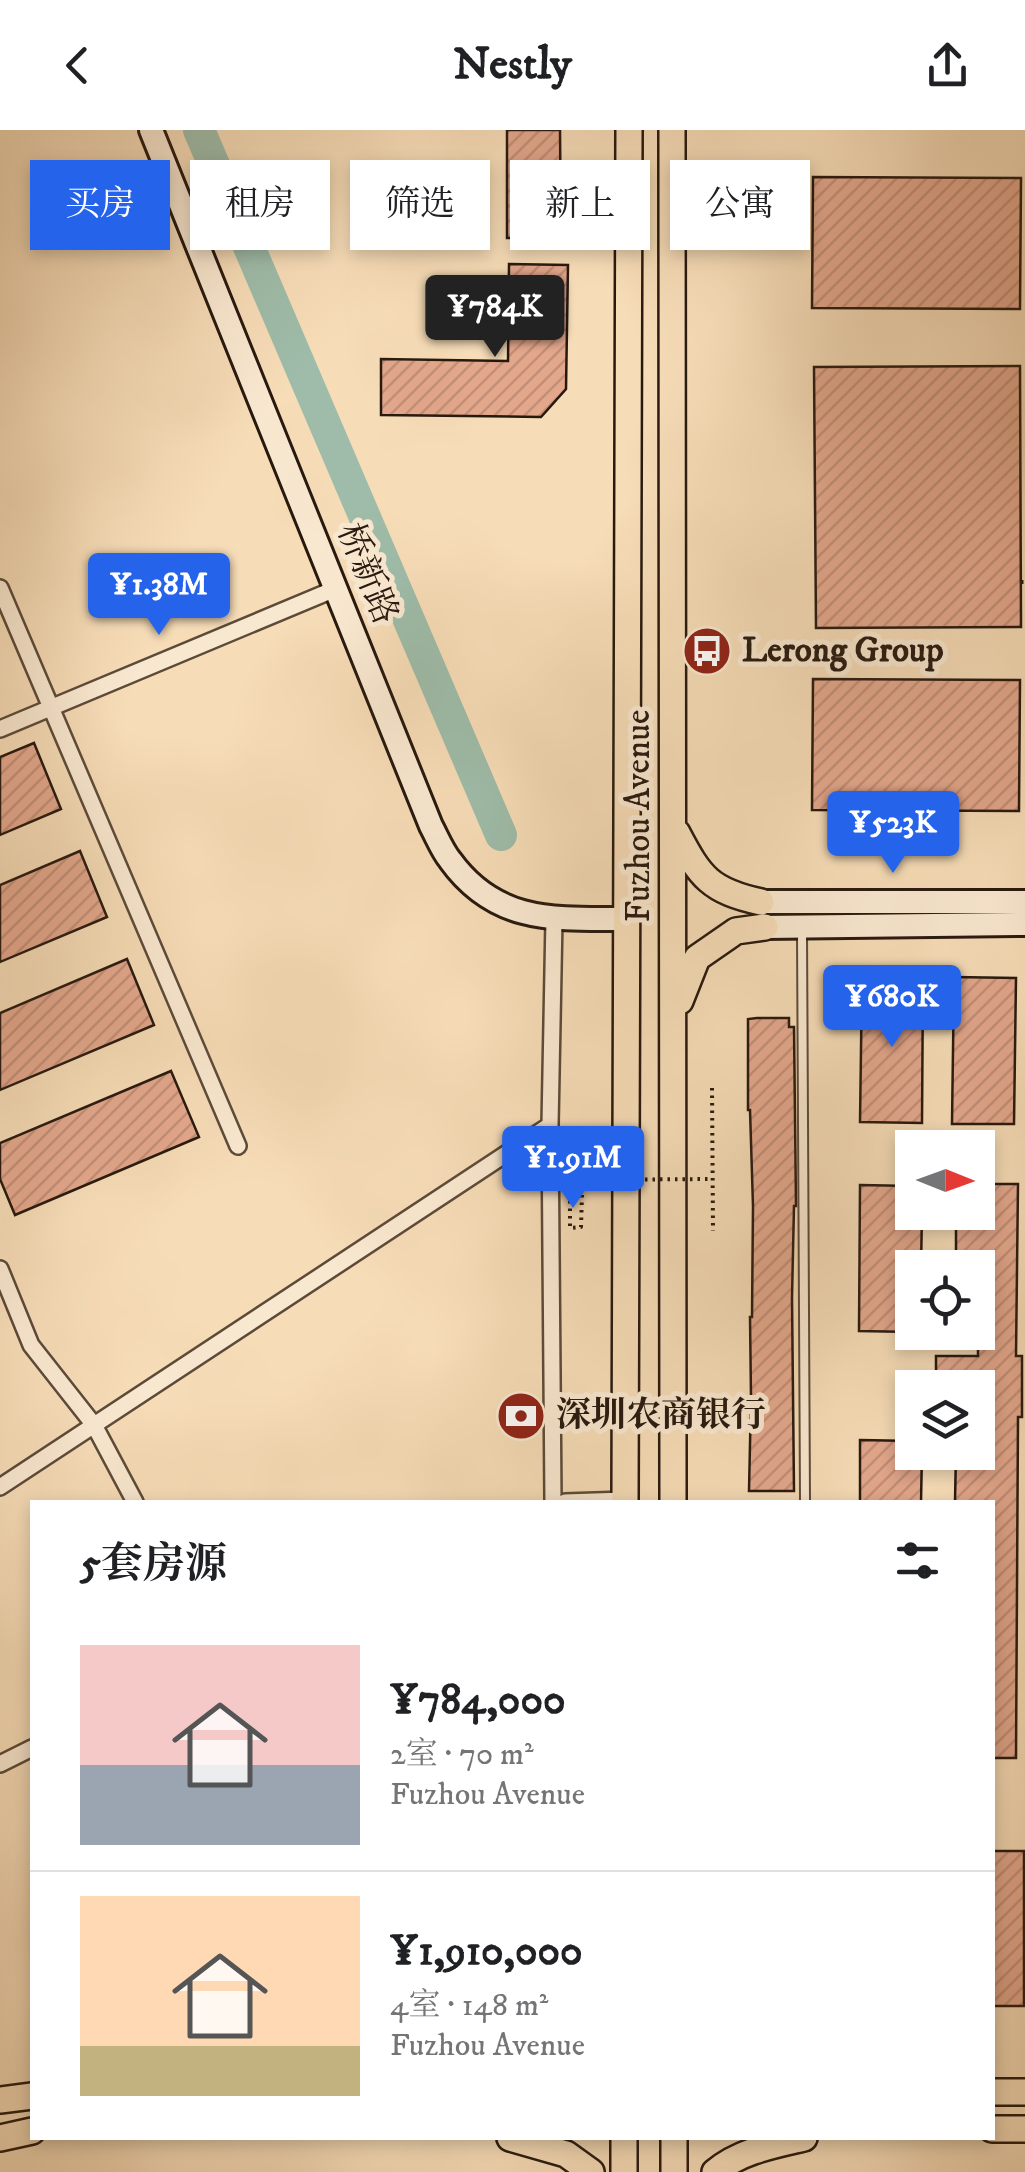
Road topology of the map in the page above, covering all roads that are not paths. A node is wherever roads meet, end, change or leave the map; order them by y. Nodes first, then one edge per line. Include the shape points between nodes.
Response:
1 (152, 130) edge
2 (629, 130) edge
3 (672, 130) edge
4 (0, 588) edge
5 (335, 588) junction
6 (50, 709) junction
7 (0, 730) edge
8 (674, 828) junction
9 (1025, 902) edge
10 (763, 915) junction
11 (626, 918) junction
12 (554, 919) junction
13 (1025, 924) edge
14 (802, 927) junction
15 (674, 1015) junction
16 (550, 1125) junction
17 (238, 1146) dead end
18 (0, 1268) edge
19 (94, 1424) junction
20 (0, 1486) edge
21 (133, 1500) edge
22 (553, 1500) edge
23 (625, 1500) edge
24 (674, 1500) edge
25 (805, 1500) edge
26 (30, 1749) edge
27 (0, 1764) edge
28 (995, 2092) edge
29 (1025, 2092) edge
30 (30, 2096) edge
31 (0, 2100) edge
32 (995, 2129) edge
33 (1025, 2129) edge
34 (30, 2130) edge
35 (0, 2138) edge
36 (517, 2140) edge
37 (624, 2140) edge
38 (674, 2140) edge
39 (796, 2140) edge
40 (591, 2172) edge
41 (624, 2172) edge
42 (674, 2172) edge
43 (716, 2172) edge

1 - 5 street, 桥新路
2 - 11 main road, Fuzhou Avenue
3 - 8 main road, Fuzhou Avenue
4 - 6 street
5 - 6 street
5 - 12 street, 桥新路 via 450,860 479,892 508,908
6 - 7 street
6 - 17 street
8 - 10 main road via 695,868
8 - 15 main road, Fuzhou Avenue
9 - 10 street
10 - 14 street
10 - 15 main road via 697,958
11 - 12 street, 桥新路
11 - 23 main road, Fuzhou Avenue
12 - 16 street
13 - 14 street
14 - 25 lane
15 - 24 main road, Fuzhou Avenue
16 - 19 street
16 - 22 street
18 - 19 street via 31,1344
19 - 20 street
19 - 21 street
26 - 27 street
28 - 29 main road
30 - 31 main road
32 - 33 main road
34 - 35 main road
36 - 40 main road via 566,2154
37 - 41 main road
38 - 42 main road
39 - 43 main road via 760,2149

